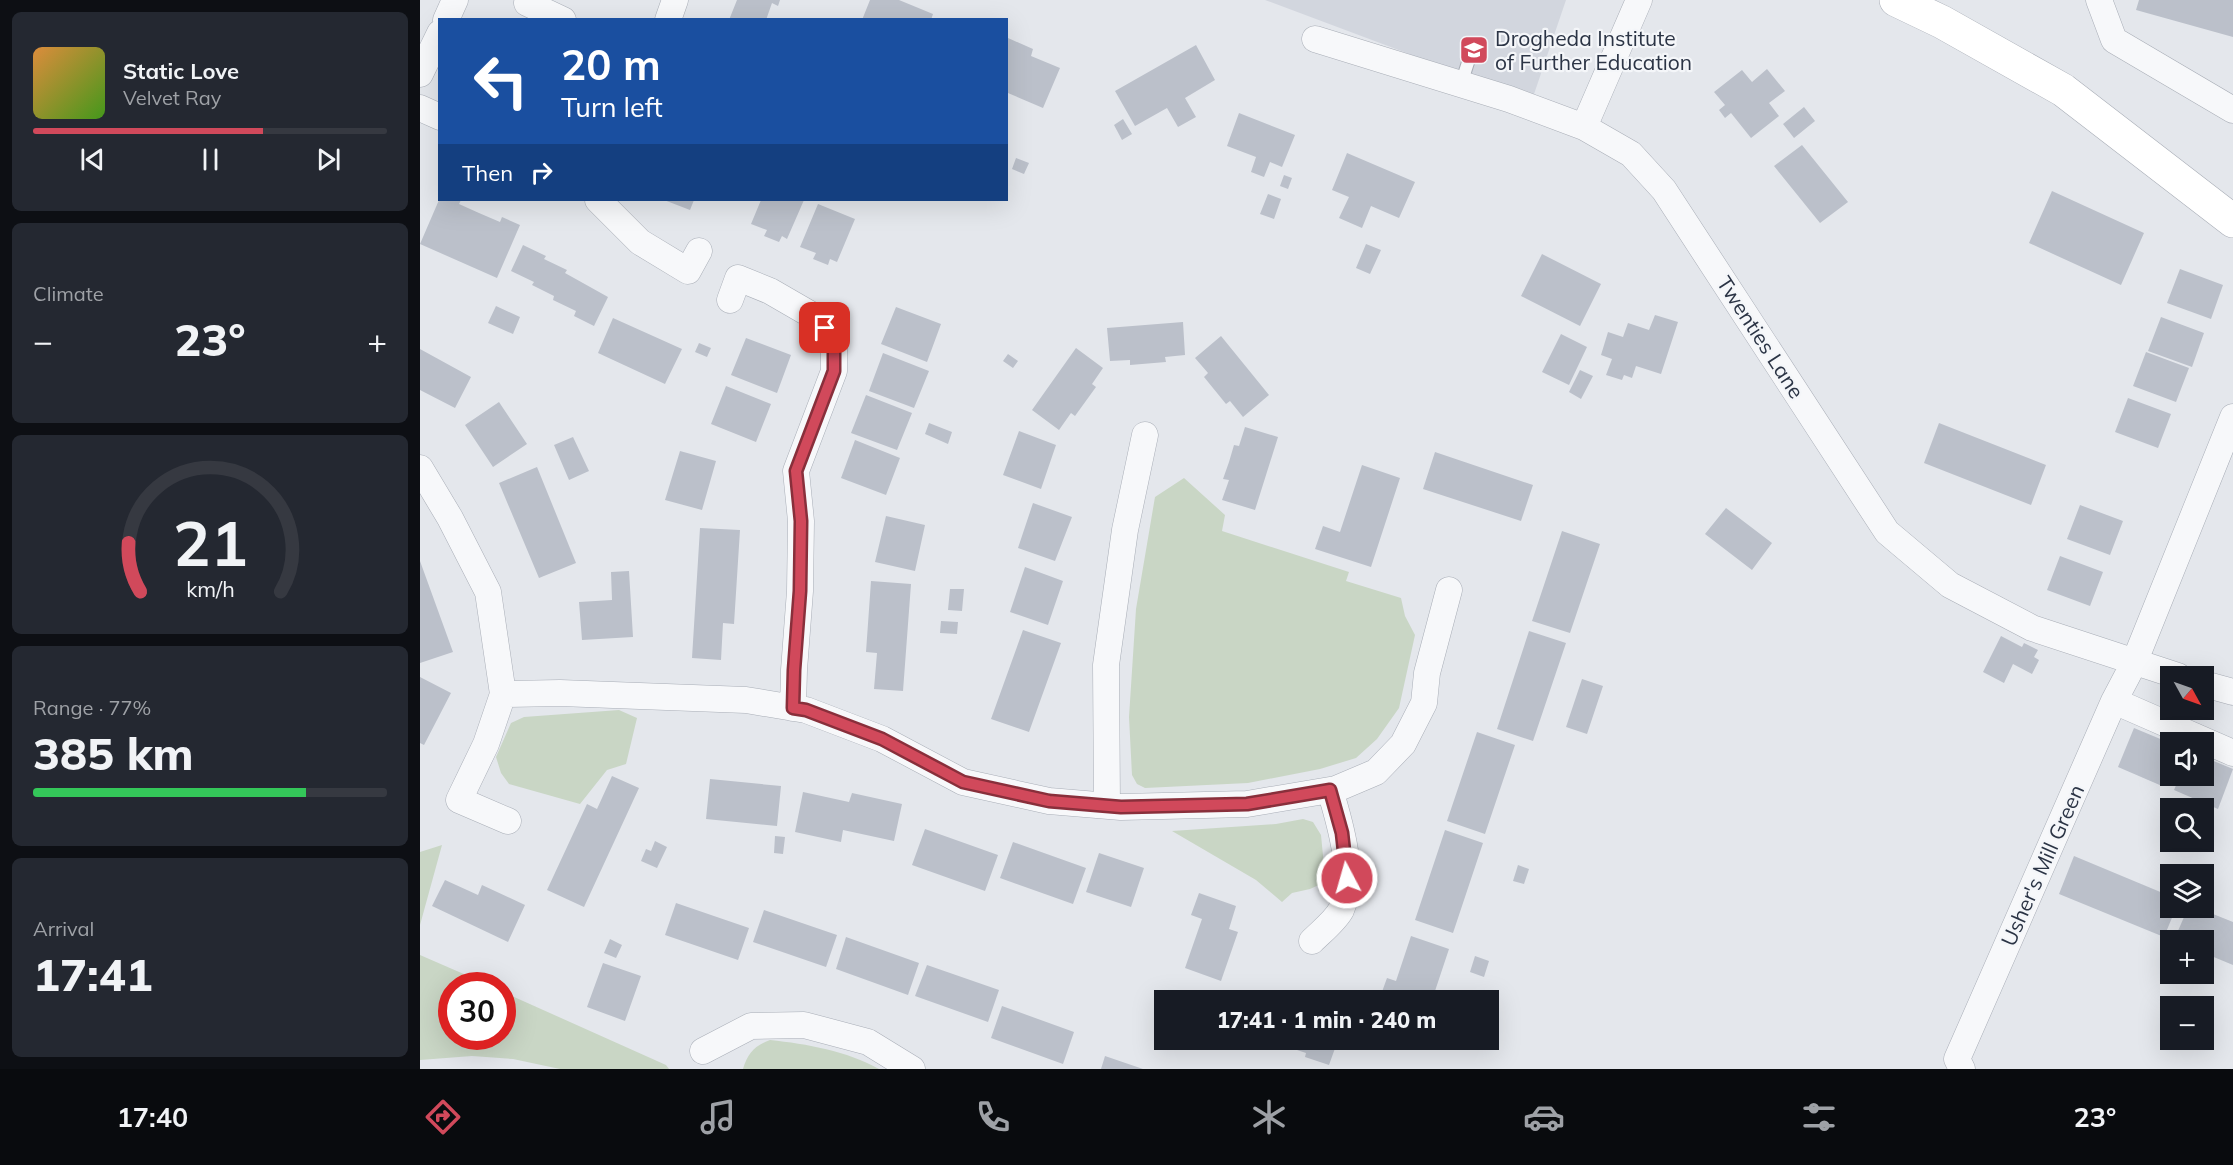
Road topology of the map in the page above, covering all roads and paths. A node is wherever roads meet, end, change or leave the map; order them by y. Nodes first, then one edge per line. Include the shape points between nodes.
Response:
1 (455, 0) edge
2 (675, 0) edge
3 (1640, 0) edge
4 (1896, 0) edge
5 (2099, 0) edge
6 (527, 3) dead end
7 (447, 18) edge
8 (559, 18) edge
9 (669, 18) edge
10 (438, 37) edge
11 (1315, 39) dead end
12 (1474, 44) dead end
13 (420, 74) edge
14 (1461, 84) junction
15 (420, 108) edge
16 (2233, 110) edge
17 (438, 116) edge
18 (1584, 127) junction
19 (599, 201) edge
20 (2233, 221) edge
21 (699, 251) dead end
22 (730, 300) dead end
23 (2233, 417) edge
24 (1145, 435) dead end
25 (420, 468) edge
26 (1449, 590) dead end
27 (2134, 663) junction
28 (2160, 671) edge
29 (2214, 687) edge
30 (2233, 692) edge
31 (502, 694) junction
32 (2114, 701) junction
33 (793, 708) junction
34 (2233, 753) edge
35 (1330, 790) junction
36 (1107, 806) junction
37 (507, 821) dead end
38 (1312, 942) dead end
39 (703, 1051) dead end
40 (1952, 1066) edge
41 (912, 1069) edge

1 - 7 street
2 - 9 street
3 - 18 street
4 - 20 street via 2063,90
5 - 16 street via 2114,40
6 - 8 street
10 - 13 street
11 - 14 street, Twenties Lane
12 - 14 lane
14 - 18 street, Twenties Lane
15 - 17 street
18 - 27 street, Twenties Lane via 1631,154 1664,190 1887,532 1961,591 2032,628
19 - 21 street via 640,242 688,271
22 - 33 street via 738,278 815,317 834,339 834,371 796,471 801,521
23 - 27 street, Usher's Mill Green
24 - 36 street via 1125,530 1106,664
25 - 31 street via 488,592
26 - 35 street via 1427,673 1424,703 1403,744 1376,771
27 - 28 street, Twenties Lane
27 - 32 street, Usher's Mill Green
29 - 30 street
31 - 33 street via 746,700
31 - 37 street via 486,744 459,800
32 - 34 street
32 - 40 street, Usher's Mill Green
33 - 36 street via 882,739 963,782 1049,801
35 - 36 street via 1247,804
35 - 38 street via 1342,833 1347,878 1340,911
39 - 41 street via 751,1026 804,1025 868,1042

